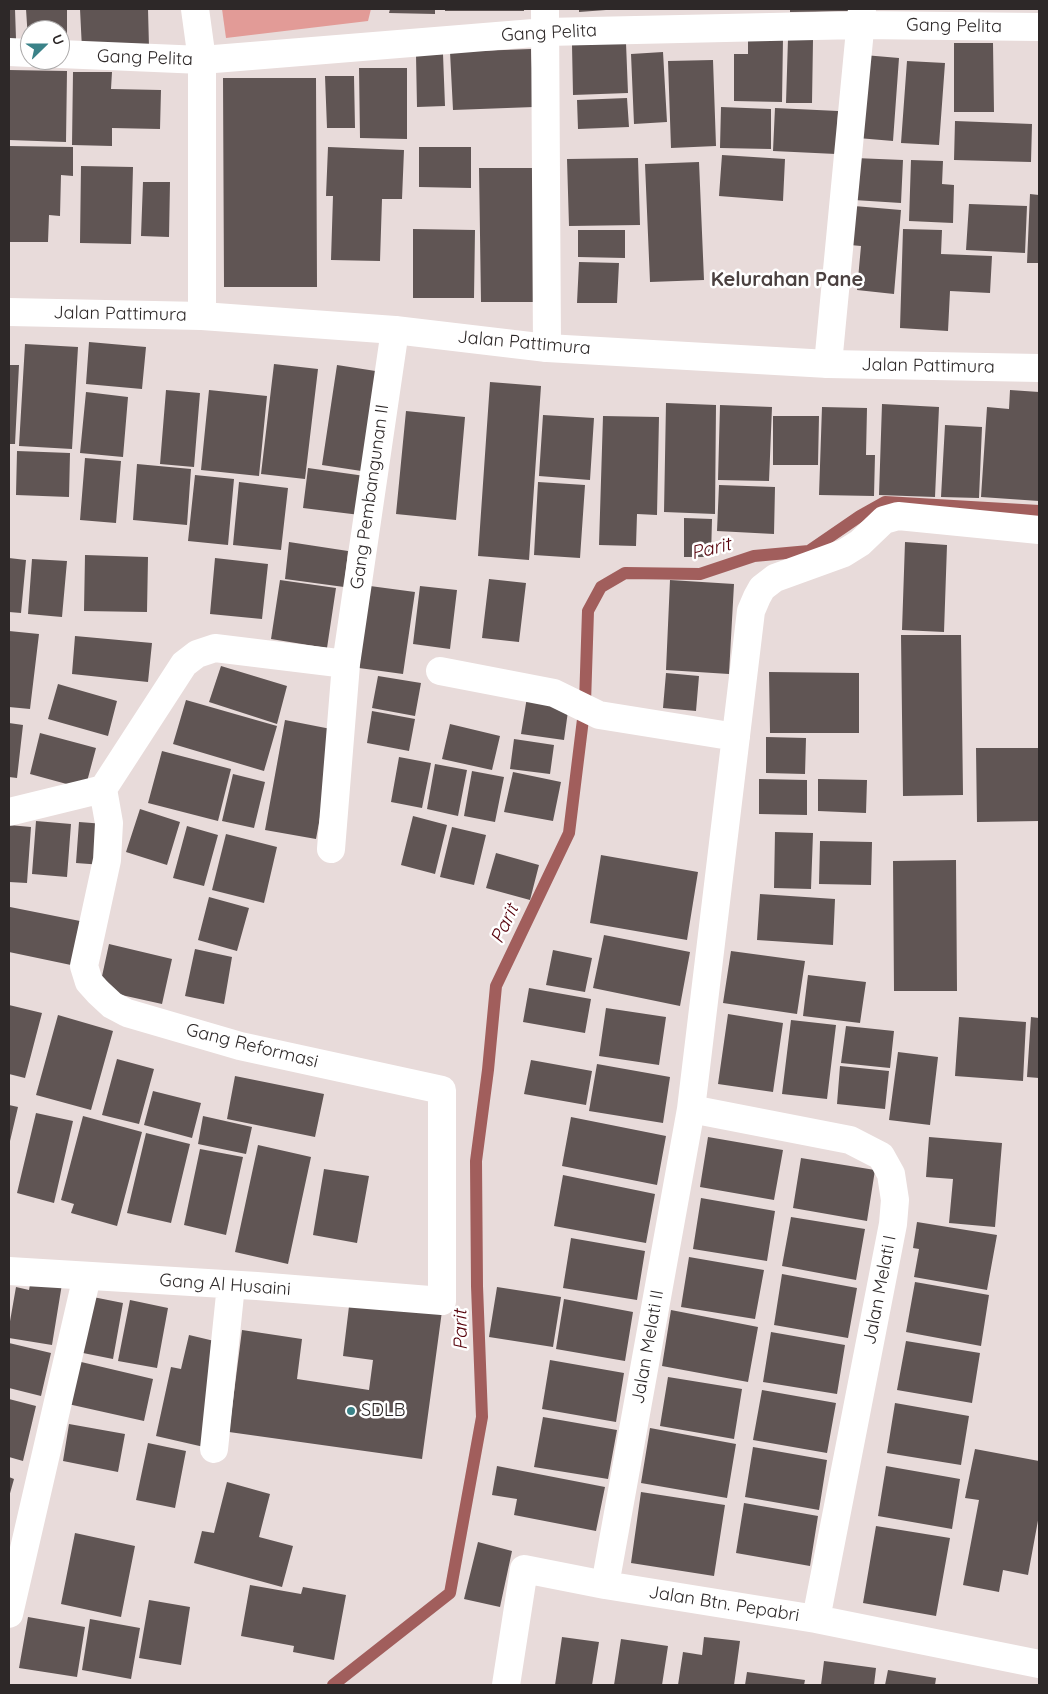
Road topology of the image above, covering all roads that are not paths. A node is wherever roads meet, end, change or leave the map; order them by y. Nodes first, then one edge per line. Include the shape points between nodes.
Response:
1 (195, 9) edge
2 (861, 17) edge
3 (546, 20) edge
4 (1039, 27) edge
5 (70, 54) edge
6 (202, 60) junction
7 (9, 312) edge
8 (202, 316) junction
9 (395, 330) junction
10 (547, 348) junction
11 (828, 364) junction
12 (1039, 368) edge
13 (1039, 530) edge
14 (346, 664) junction
15 (440, 671) dead end
16 (736, 738) junction
17 (103, 789) junction
18 (9, 812) edge
19 (331, 849) dead end
20 (691, 1109) junction
21 (9, 1271) edge
22 (87, 1276) junction
23 (231, 1285) junction
24 (442, 1301) joint
25 (214, 1449) dead end
26 (605, 1585) junction
27 (9, 1614) edge
28 (816, 1619) junction
29 (1039, 1664) edge
30 (506, 1685) edge

1 - 6 street
2 - 3 street, Gang Pelita
2 - 4 street, Gang Pelita
2 - 11 street
3 - 6 street, Gang Pelita
3 - 10 street
5 - 6 street, Gang Pelita
6 - 8 street
7 - 8 street, Jalan Pattimura
8 - 9 street, Jalan Pattimura
9 - 10 street, Jalan Pattimura
9 - 14 street, Gang Pembangunan II
10 - 11 street, Jalan Pattimura
11 - 12 street, Jalan Pattimura
13 - 16 street, Jalan Melati II via 898,516 884,520 860,544 844,554 775,578 762,588 751,611
14 - 17 street via 215,648 197,654 184,664
14 - 19 street, Gang Pembangunan II
15 - 16 street via 554,693 599,715
16 - 20 street, Jalan Melati II
17 - 18 street
17 - 24 street, Gang Reformasi via 109,823 107,860 84,966 89,982 112,1005 127,1013 240,1046 442,1090
20 - 26 street, Jalan Melati II
20 - 28 street, Jalan Melati I via 850,1140 881,1156 891,1174 895,1200 892,1224
21 - 22 street, Gang Al Husaini
22 - 23 street, Gang Al Husaini
22 - 27 street
23 - 24 street, Gang Al Husaini
23 - 25 street
26 - 28 street, Jalan Btn. Pepabri
26 - 30 street, Jalan Btn. Pepabri via 524,1569
28 - 29 street, Jalan Btn. Pepabri

